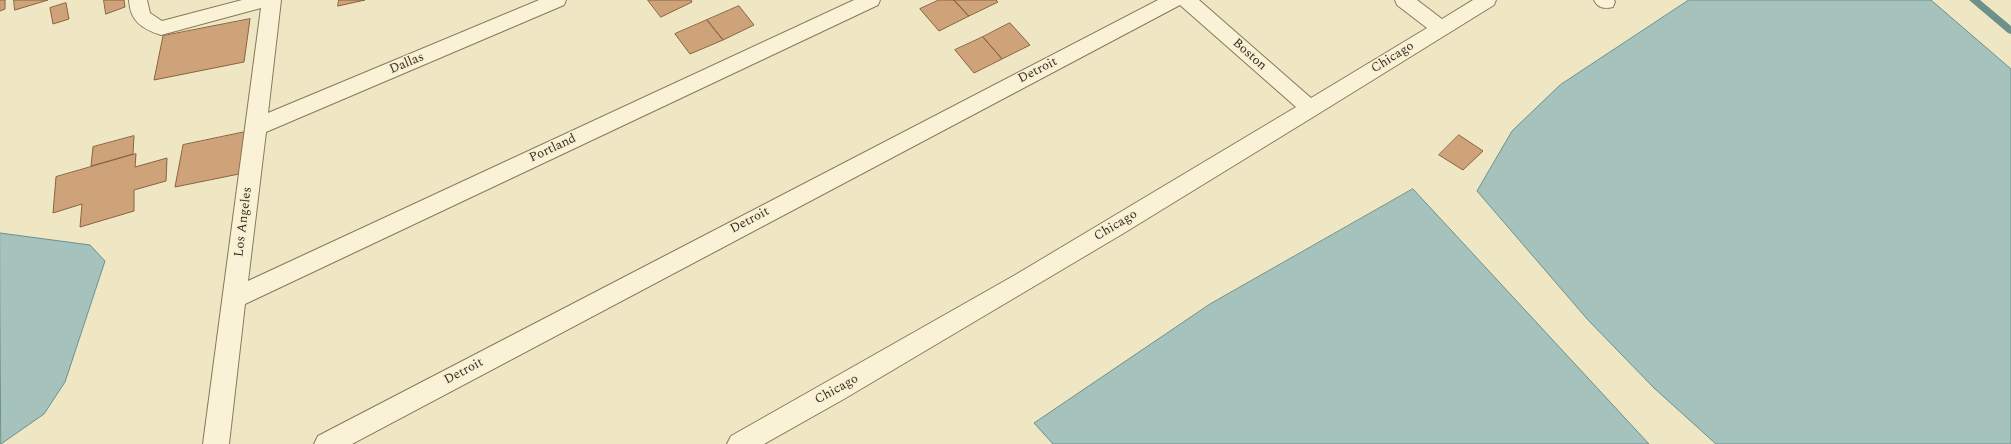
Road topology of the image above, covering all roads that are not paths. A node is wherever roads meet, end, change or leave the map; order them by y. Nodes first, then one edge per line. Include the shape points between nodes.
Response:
1 (138, 0) edge
2 (267, 0) edge
3 (272, 0) edge
4 (557, 0) edge
5 (871, 0) edge
6 (1174, 0) edge
7 (1187, 0) edge
8 (1404, 0) edge
9 (1487, 0) edge
10 (1441, 28) junction
11 (1310, 109) junction
12 (256, 127) junction
13 (235, 298) junction
14 (216, 444) edge
15 (327, 444) edge
16 (740, 444) edge

1 - 2 street via 144,20 161,28
3 - 12 street, Los Angeles
4 - 12 street, Dallas
5 - 13 street, Portland
6 - 15 street, Detroit
7 - 11 street, Boston
8 - 10 street
9 - 10 street, Chicago
10 - 11 street, Chicago
11 - 16 street, Chicago via 873,370
12 - 13 street, Los Angeles
13 - 14 street, Los Angeles

